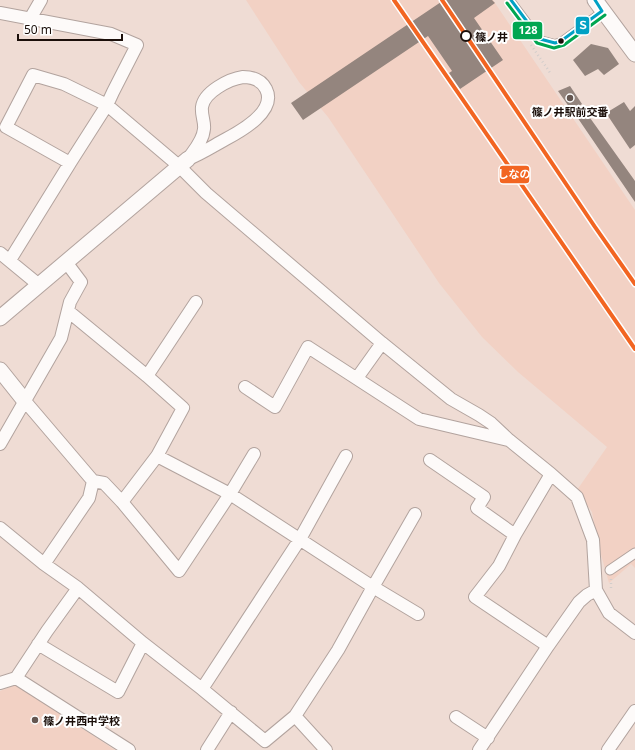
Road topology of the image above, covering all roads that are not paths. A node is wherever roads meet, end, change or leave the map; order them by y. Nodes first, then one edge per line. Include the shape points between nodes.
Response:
1 (41, 0) edge
2 (511, 0) edge
3 (599, 6) edge
4 (0, 13) edge
5 (30, 19) junction
6 (635, 54) edge
7 (108, 105) junction
8 (204, 128) junction
9 (224, 140) junction
10 (70, 163) junction
11 (184, 163) junction
12 (5, 257) edge
13 (66, 262) junction
14 (39, 285) junction
15 (196, 302) dead end
16 (68, 311) junction
17 (0, 318) edge
18 (382, 343) junction
19 (0, 370) edge
20 (147, 376) junction
21 (357, 378) junction
22 (245, 387) dead end
23 (24, 400) junction
24 (509, 440) junction
25 (0, 444) edge
26 (254, 454) dead end
27 (157, 456) junction
28 (346, 456) dead end
29 (430, 460) dead end
30 (551, 474) junction
31 (93, 481) junction
32 (230, 494) junction
33 (122, 502) junction
34 (414, 514) dead end
35 (0, 528) edge
36 (515, 534) junction
37 (300, 539) junction
38 (635, 553) edge
39 (44, 564) junction
40 (610, 570) dead end
41 (373, 587) junction
42 (78, 588) junction
43 (596, 590) junction
44 (418, 614) dead end
45 (635, 634) edge
46 (144, 643) junction
47 (38, 644) junction
48 (548, 646) junction
49 (16, 678) junction
50 (0, 683) edge
51 (202, 688) junction
52 (635, 711) edge
53 (231, 712) junction
54 (295, 716) junction
55 (456, 717) dead end
56 (488, 738) junction
57 (129, 750) edge
58 (206, 750) edge
59 (326, 750) edge
60 (479, 750) edge
61 (608, 750) edge

1 - 5 street
2 - 3 lane via 540,39 555,43 561,41
3 - 6 street
4 - 5 street
5 - 7 street via 111,34 137,45
7 - 10 street
7 - 10 street via 64,84 33,75 6,126
7 - 11 street
8 - 9 street
8 - 9 street via 202,109 210,94 224,83 237,78 257,79 267,92 265,107 250,125
8 - 11 street via 200,142
9 - 11 street
10 - 12 street
11 - 13 street
11 - 18 street via 206,193
12 - 14 street
13 - 14 street
13 - 16 street via 82,282 70,302
14 - 17 street
15 - 20 street
16 - 20 street
16 - 23 street via 61,338
18 - 21 street
18 - 24 street via 451,399 491,423
19 - 23 street
20 - 27 street via 183,408
21 - 22 street via 308,347 275,407
21 - 24 street via 419,419
23 - 25 street
23 - 31 street
24 - 30 street
26 - 32 street
27 - 32 street
27 - 33 street
28 - 37 street
29 - 36 street via 484,497 478,508
30 - 36 street
30 - 43 street via 577,497 593,540
31 - 33 street via 104,483
31 - 39 street via 89,498
32 - 33 street via 179,571
32 - 37 street
34 - 41 street
35 - 39 street
36 - 48 street via 499,566 475,597
37 - 41 street
37 - 51 street
38 - 40 street
39 - 42 street
41 - 44 street
41 - 54 street via 338,650
42 - 46 street
42 - 47 street
43 - 45 street via 609,613
43 - 48 street via 578,602
46 - 47 street via 118,692
46 - 51 street
47 - 49 street
48 - 56 street
49 - 50 street
49 - 57 street
51 - 53 street
52 - 61 street
53 - 54 street via 265,741
53 - 58 street
54 - 59 street
55 - 56 street
56 - 60 street

